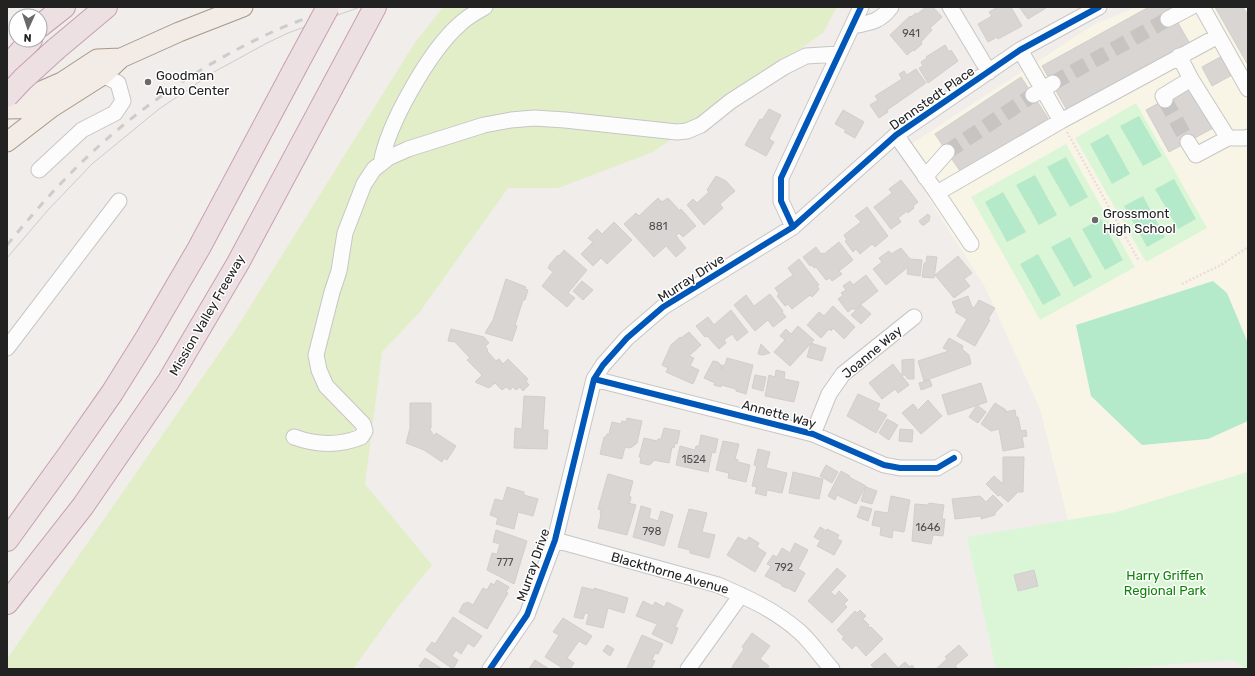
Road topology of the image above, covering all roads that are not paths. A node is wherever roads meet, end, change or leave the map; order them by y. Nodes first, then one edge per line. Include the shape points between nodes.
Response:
1 (64, 7) edge
2 (106, 7) edge
3 (243, 7) edge
4 (328, 7) edge
5 (375, 7) edge
6 (485, 7) edge
7 (861, 7) edge
8 (891, 7) edge
9 (950, 7) edge
10 (1191, 7) edge
11 (1202, 7) edge
12 (1092, 9) edge
13 (1168, 19) tunnel mouth
14 (48, 21) edge
15 (852, 26) junction
16 (1218, 36) junction
17 (24, 48) edge
18 (1020, 50) junction
19 (839, 54) junction
20 (1179, 56) junction
21 (121, 58) junction
22 (7, 67) edge
23 (988, 72) junction
24 (102, 75) junction
25 (1191, 79) junction
26 (1248, 89) edge
27 (7, 96) edge
28 (1165, 100) dead end
29 (51, 108) junction
30 (7, 109) edge
31 (1061, 122) junction
32 (896, 136) junction
33 (1228, 138) junction
34 (1247, 140) edge
35 (7, 142) edge
36 (1188, 142) tunnel mouth
37 (947, 152) tunnel mouth
38 (381, 164) junction
39 (38, 170) dead end
40 (925, 177) junction
41 (937, 193) junction
42 (119, 200) dead end
43 (793, 227) junction
44 (971, 244) dead end
45 (914, 317) dead end
46 (7, 348) edge
47 (594, 379) junction
48 (814, 434) junction
49 (294, 437) dead end
50 (954, 458) dead end
51 (7, 540) edge
52 (554, 540) junction
53 (741, 595) junction
54 (7, 603) edge
55 (490, 669) edge
56 (688, 669) edge
57 (832, 669) edge

1 - 14 highway
2 - 27 highway, bridge via 56,49
3 - 21 main road
4 - 51 highway, bridge via 199,248 147,337 70,453
5 - 54 highway, Mission Valley Freeway via 238,263 168,382 83,506
6 - 38 street via 459,24 422,72 391,131
7 - 15 street
8 - 15 street via 875,22
9 - 23 street
10 - 13 street
11 - 16 street
12 - 18 street, Dennstedt Place
15 - 19 street
16 - 20 street
16 - 26 street
17 - 22 highway
18 - 23 street, Dennstedt Place
18 - 31 street
19 - 38 street via 806,56 784,67 730,101 701,125 687,131 534,118 511,120 484,125 422,144 398,153
19 - 43 street via 780,178 781,201
20 - 25 street
20 - 31 street
21 - 24 main road
21 - 27 main road via 98,59 62,82 39,92
23 - 32 street, Dennstedt Place
24 - 29 main road
24 - 39 street via 118,82 123,101 115,113 82,130
25 - 28 street via 1162,96
25 - 33 street
29 - 30 main road
29 - 35 main road
31 - 41 street
32 - 40 street
32 - 43 street, Dennstedt Place
33 - 34 street
33 - 36 street via 1196,155
37 - 40 street
38 - 49 street via 364,184 345,233 339,272 316,355 326,386 363,424 365,431 361,437 340,443 309,442
40 - 41 street
41 - 44 street
42 - 46 street
43 - 47 street, Murray Drive via 663,307 627,338 603,364
45 - 48 street, Joanne Way via 843,374 829,394
47 - 48 street, Annette Way
47 - 52 street, Murray Drive
48 - 50 street, Annette Way via 884,465 900,468 936,468
52 - 53 street, Blackthorne Avenue via 718,585
52 - 55 street, Murray Drive via 527,614
53 - 56 street
53 - 57 street, Blackthorne Avenue via 775,613 801,633

